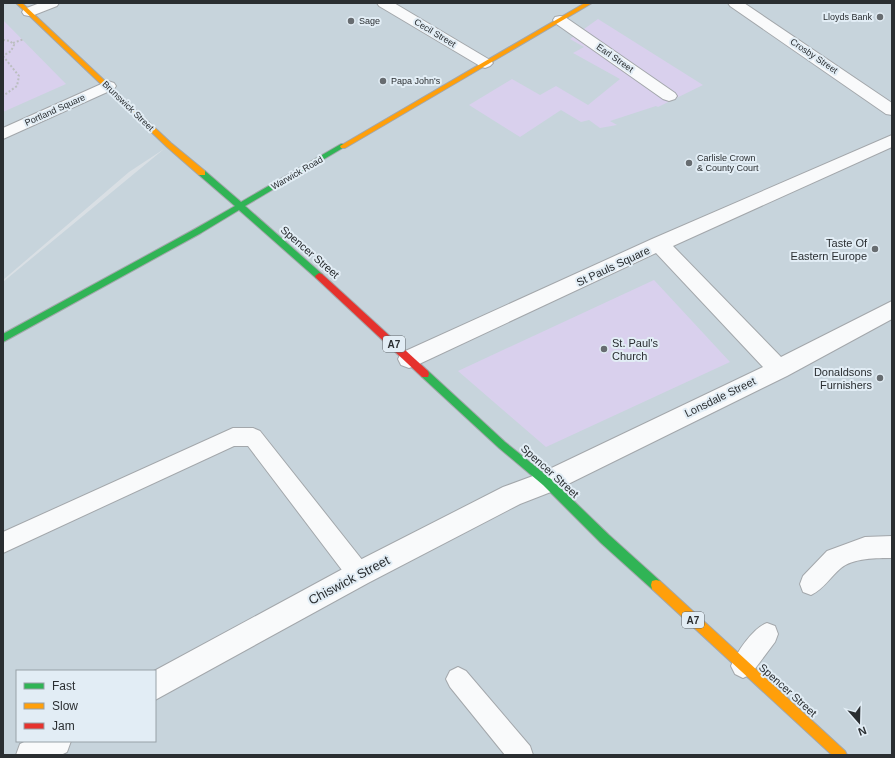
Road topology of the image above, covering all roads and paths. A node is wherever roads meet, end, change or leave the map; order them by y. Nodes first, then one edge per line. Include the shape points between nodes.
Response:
1 (52, 3) edge
2 (384, 3) edge
3 (589, 3) edge
4 (735, 3) edge
5 (24, 8) edge
6 (560, 20) junction
7 (3, 40) edge
8 (3, 56) edge
9 (485, 63) junction
10 (108, 86) junction
11 (3, 96) edge
12 (669, 96) dead end
13 (892, 110) edge
14 (3, 134) edge
15 (892, 140) edge
16 (240, 206) junction
17 (659, 244) junction
18 (892, 310) edge
19 (3, 338) edge
20 (409, 359) junction
21 (779, 368) junction
22 (547, 482) junction
23 (3, 543) edge
24 (892, 547) edge
25 (359, 574) junction
26 (811, 584) dead end
27 (767, 634) dead end
28 (743, 666) junction
29 (458, 679) dead end
30 (156, 685) edge
31 (54, 742) edge
32 (31, 755) edge
33 (519, 755) edge
34 (842, 755) edge

1 - 5 street
2 - 9 street, Cecil Street
3 - 6 main road, Warwick Road
4 - 13 street, Crosby Street
5 - 10 main road, Brunswick Street
6 - 9 main road, Warwick Road
6 - 12 street, Earl Street
7 - 8 path via 14,45 12,51
8 - 11 path via 19,76 17,86
9 - 16 main road, Warwick Road
10 - 14 street, Portland Square
10 - 16 main road, Brunswick Street via 169,145
15 - 17 street
16 - 19 main road, Warwick Road
16 - 20 main road, Spencer Street / A7
17 - 20 street, St Pauls Square
17 - 21 street, St Pauls Square
18 - 21 street, Lonsdale Street
20 - 22 main road, Spencer Street / A7 via 502,445
21 - 22 street, Lonsdale Street
22 - 25 street, Chiswick Street via 512,495
22 - 28 main road, Spencer Street / A7
23 - 25 lane via 233,437 253,437
24 - 26 lane via 865,548 835,559
25 - 30 street, Chiswick Street
27 - 28 lane
28 - 34 main road, Spencer Street / A7
29 - 33 lane
31 - 32 street

